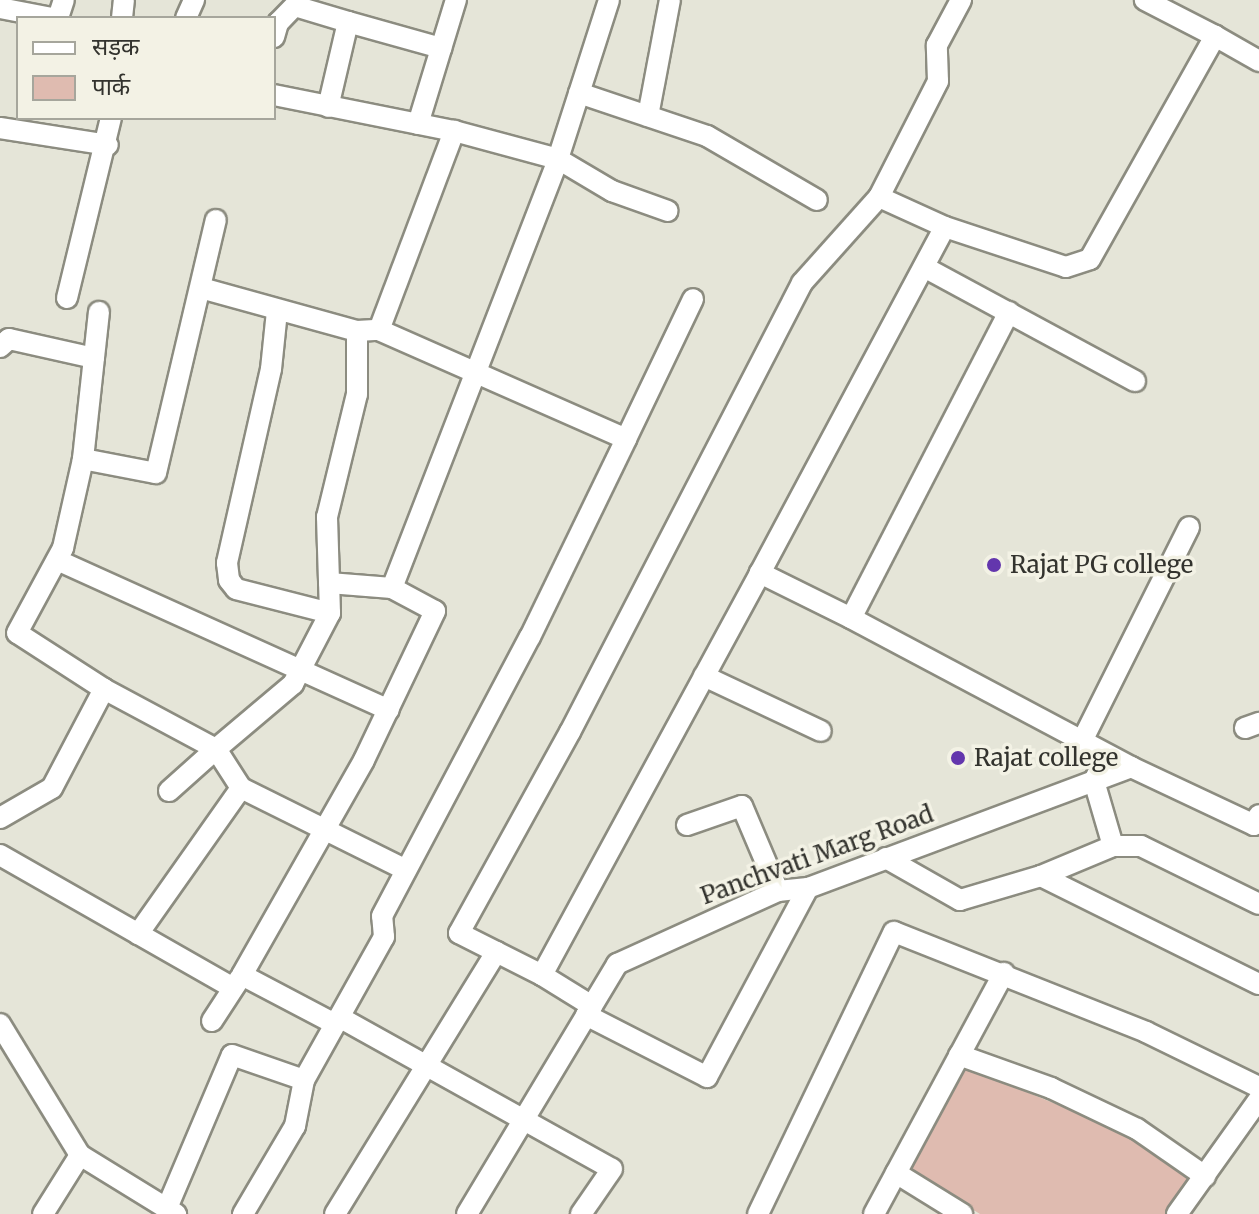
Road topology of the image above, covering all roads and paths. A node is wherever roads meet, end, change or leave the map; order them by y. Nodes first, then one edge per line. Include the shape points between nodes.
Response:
1 (456, 0) edge
2 (609, 0) edge
3 (670, 0) edge
4 (961, 0) edge
5 (1145, 0) edge
6 (297, 2) edge
7 (0, 8) edge
8 (44, 16) edge
9 (348, 22) junction
10 (276, 30) edge
11 (1215, 36) junction
12 (441, 48) junction
13 (1259, 61) edge
14 (579, 93) junction
15 (276, 95) edge
16 (328, 107) junction
17 (648, 116) junction
18 (111, 120) edge
19 (418, 124) junction
20 (0, 128) edge
21 (454, 131) junction
22 (108, 145) junction
23 (558, 159) junction
24 (879, 197) junction
25 (817, 200) dead end
26 (668, 211) dead end
27 (216, 220) dead end
28 (945, 227) junction
29 (924, 267) junction
30 (201, 288) junction
31 (67, 298) dead end
32 (693, 299) dead end
33 (277, 311) junction
34 (99, 312) dead end
35 (1009, 312) junction
36 (379, 330) junction
37 (357, 331) junction
38 (0, 347) edge
39 (94, 358) junction
40 (474, 374) junction
41 (1135, 381) dead end
42 (626, 439) junction
43 (83, 459) junction
44 (1189, 527) dead end
45 (57, 560) junction
46 (760, 573) junction
47 (329, 583) junction
48 (392, 588) junction
49 (330, 613) junction
50 (851, 618) junction
51 (301, 670) junction
52 (704, 676) junction
53 (104, 689) junction
54 (389, 710) junction
55 (821, 731) dead end
56 (1082, 741) junction
57 (216, 749) junction
58 (1107, 754) junction
59 (1131, 767) junction
60 (1094, 781) junction
61 (241, 788) junction
62 (169, 791) dead end
63 (0, 818) edge
64 (1257, 822) edge
65 (687, 825) dead end
66 (326, 830) junction
67 (1113, 846) junction
68 (0, 855) edge
69 (886, 858) junction
70 (406, 870) junction
71 (1041, 876) junction
72 (808, 888) junction
73 (778, 891) junction
74 (1259, 904) edge
75 (138, 934) junction
76 (496, 952) junction
77 (1004, 973) junction
78 (542, 975) junction
79 (238, 982) junction
80 (1259, 984) edge
81 (589, 1010) junction
82 (212, 1021) dead end
83 (337, 1021) junction
84 (0, 1024) edge
85 (959, 1055) junction
86 (426, 1067) junction
87 (304, 1080) junction
88 (1259, 1087) edge
89 (1259, 1099) edge
90 (522, 1122) junction
91 (80, 1155) junction
92 (896, 1173) junction
93 (1205, 1176) junction
94 (162, 1209) edge
95 (43, 1214) edge
96 (243, 1214) edge
97 (335, 1214) edge
98 (467, 1214) edge
99 (581, 1214) edge
100 (758, 1214) edge
101 (874, 1214) edge
102 (962, 1214) edge
103 (1177, 1214) edge

1 - 12 street
2 - 14 street
3 - 17 street
4 - 24 street via 937,45 938,81
5 - 11 street
6 - 9 street
6 - 10 street
7 - 8 street
9 - 12 street
9 - 16 street
11 - 13 street
11 - 28 street via 1090,259 1066,267
12 - 19 street
14 - 17 street
14 - 23 street
15 - 16 street
16 - 19 street
17 - 25 street via 707,136
18 - 22 street
19 - 21 street
20 - 22 street
21 - 23 street
21 - 36 street
22 - 31 street
23 - 26 street via 612,191
23 - 40 street
24 - 28 street
24 - 76 street via 802,283 570,732 459,933
27 - 30 street
28 - 29 street
29 - 35 street
29 - 46 street
30 - 33 street
30 - 43 street via 194,297 156,473
32 - 42 street
33 - 37 street
33 - 49 street via 271,369 227,563 229,580 236,589
34 - 39 street
35 - 41 street
35 - 50 street
36 - 37 street
36 - 40 street
37 - 47 street via 357,394 327,517
38 - 39 street via 9,339
39 - 43 street
40 - 42 street
40 - 48 street
42 - 70 street via 530,637
43 - 45 street
44 - 56 street
45 - 51 street
45 - 53 street via 17,633
46 - 50 street
46 - 52 street
47 - 48 street
47 - 49 street
48 - 54 street via 435,611
49 - 51 street
50 - 56 street
51 - 54 street
51 - 57 street via 293,684
52 - 55 street
52 - 78 street
53 - 57 street
53 - 63 street via 52,788
54 - 66 street
56 - 58 street
57 - 61 street
57 - 62 street
58 - 59 street
58 - 60 street
59 - 60 street, Panchvati Marg Road
59 - 64 street
60 - 67 street
60 - 69 street, Panchvati Marg Road
61 - 66 street
61 - 75 street
65 - 73 street via 742,806
66 - 70 street
66 - 79 street
67 - 71 street
67 - 74 street via 1141,846
68 - 75 street
69 - 71 street via 960,900
69 - 72 street, Panchvati Marg Road
70 - 83 street via 382,916 384,937
71 - 80 street
72 - 73 street, Panchvati Marg Road
72 - 81 street via 707,1077
73 - 81 street, Panchvati Marg Road via 617,964
75 - 79 street
76 - 78 street
76 - 86 street
77 - 85 street
77 - 88 street
77 - 100 street via 894,932
78 - 81 street
79 - 82 street
79 - 83 street
81 - 90 street, Panchvati Marg Road
83 - 86 street
83 - 87 street
84 - 91 street
85 - 92 street
85 - 93 street via 1051,1088 1137,1129
86 - 90 street
86 - 97 street
87 - 94 street via 232,1055
87 - 96 street via 295,1126
89 - 93 street
90 - 98 street, Panchvati Marg Road
90 - 99 street via 612,1169
91 - 94 street
91 - 95 street
92 - 101 street
92 - 102 street
93 - 103 street

